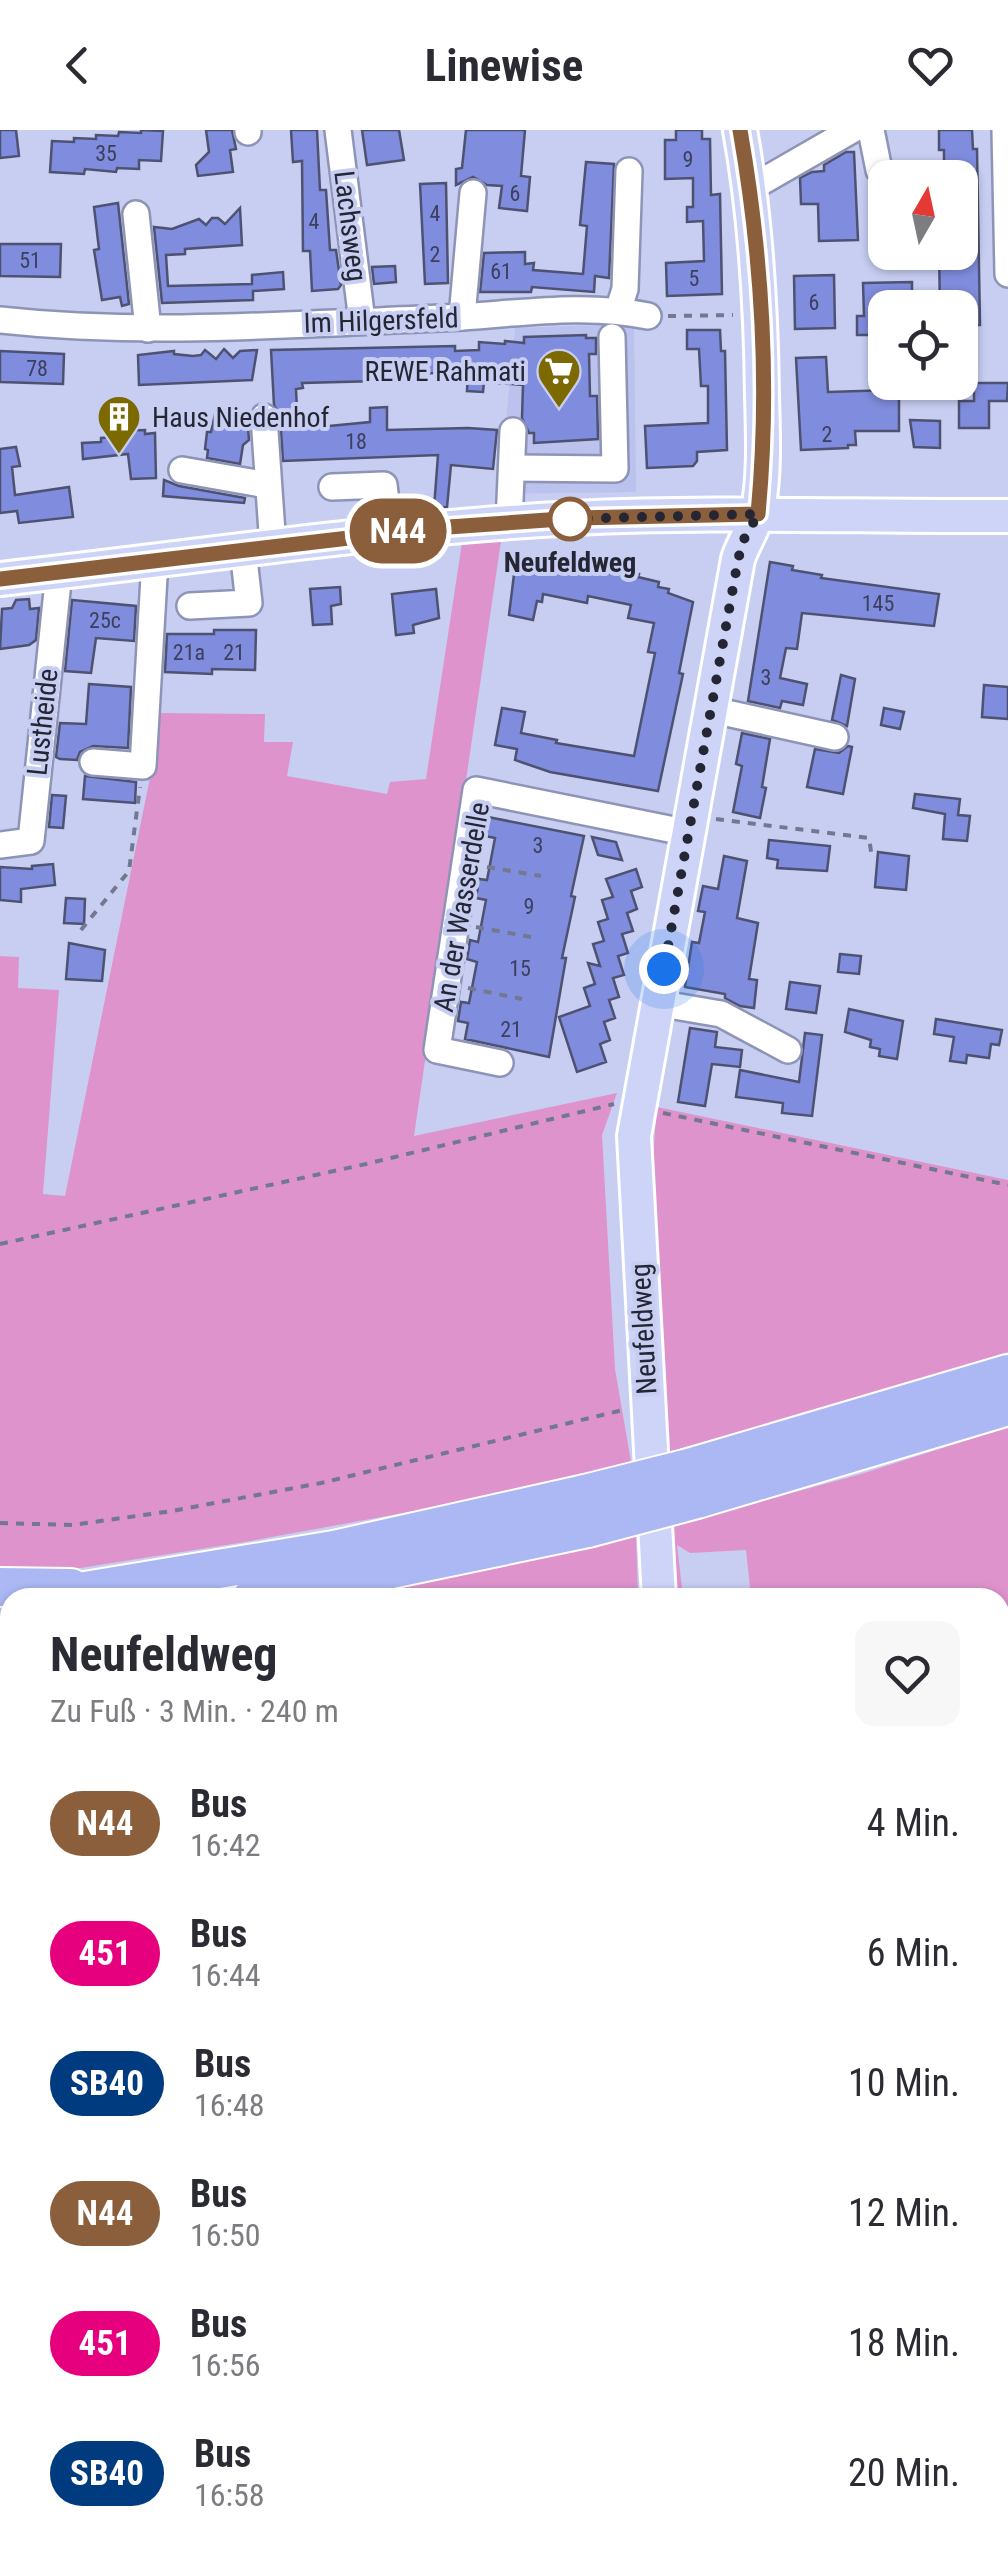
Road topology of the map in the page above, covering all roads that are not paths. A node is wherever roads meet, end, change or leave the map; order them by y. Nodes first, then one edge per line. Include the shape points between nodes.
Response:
1 (338, 130) edge
2 (740, 130) edge
3 (852, 130) edge
4 (871, 130) edge
5 (1004, 130) edge
6 (876, 160) edge
7 (629, 170) dead end
8 (750, 188) junction
9 (472, 193) dead end
10 (136, 214) dead end
11 (1008, 274) edge
12 (618, 311) junction
13 (648, 316) road end
14 (462, 317) junction
15 (0, 320) edge
16 (362, 321) junction
17 (148, 329) junction
18 (612, 336) dead end
19 (264, 417) dead end
20 (513, 430) dead end
21 (512, 468) junction
22 (182, 470) dead end
23 (267, 486) junction
24 (332, 487) dead end
25 (758, 514) junction
26 (1008, 516) edge
27 (509, 523) junction
28 (390, 532) junction
29 (258, 548) junction
30 (155, 560) junction
31 (59, 572) junction
32 (0, 578) edge
33 (190, 606) dead end
34 (713, 710) junction
35 (835, 737) dead end
36 (93, 762) dead end
37 (691, 825) junction
38 (0, 845) edge
39 (657, 1003) junction
40 (788, 1050) dead end
41 (500, 1063) dead end
42 (1008, 1374) edge
43 (1008, 1406) edge
44 (693, 1484) junction
45 (587, 1511) junction
46 (0, 1587) edge
47 (54, 1588) edge
48 (114, 1588) edge
49 (291, 1588) edge
50 (658, 1588) edge

1 - 16 street, Lachsweg
2 - 8 main road, Neufeldweg
3 - 8 street
4 - 6 street
5 - 11 street
7 - 12 street via 625,289
8 - 25 main road, Neufeldweg via 762,315
9 - 14 street
10 - 17 street
12 - 13 street, Im Hilgersfeld
12 - 14 street, Im Hilgersfeld
14 - 16 street, Im Hilgersfeld
15 - 17 street, Im Hilgersfeld
16 - 17 street, Im Hilgersfeld
18 - 21 street via 615,468
19 - 23 street
20 - 21 street
21 - 27 street
22 - 23 street
23 - 29 street
24 - 28 street via 384,485
25 - 26 main road
25 - 27 main road
25 - 34 main road, Neufeldweg via 738,560
27 - 28 main road
28 - 29 main road
29 - 30 main road
29 - 33 street via 249,604
30 - 31 main road
30 - 36 street via 143,766
31 - 32 main road
31 - 38 street, Lustheide via 31,842
34 - 35 street
34 - 37 main road, Neufeldweg
37 - 39 main road, Neufeldweg
37 - 41 street, An der Wasserdelle via 476,790 437,1050
39 - 40 street via 721,1014
39 - 50 main road, Neufeldweg via 628,1106
42 - 44 highway
43 - 44 highway
44 - 45 highway, bridge
45 - 48 highway
45 - 49 highway
46 - 47 highway

